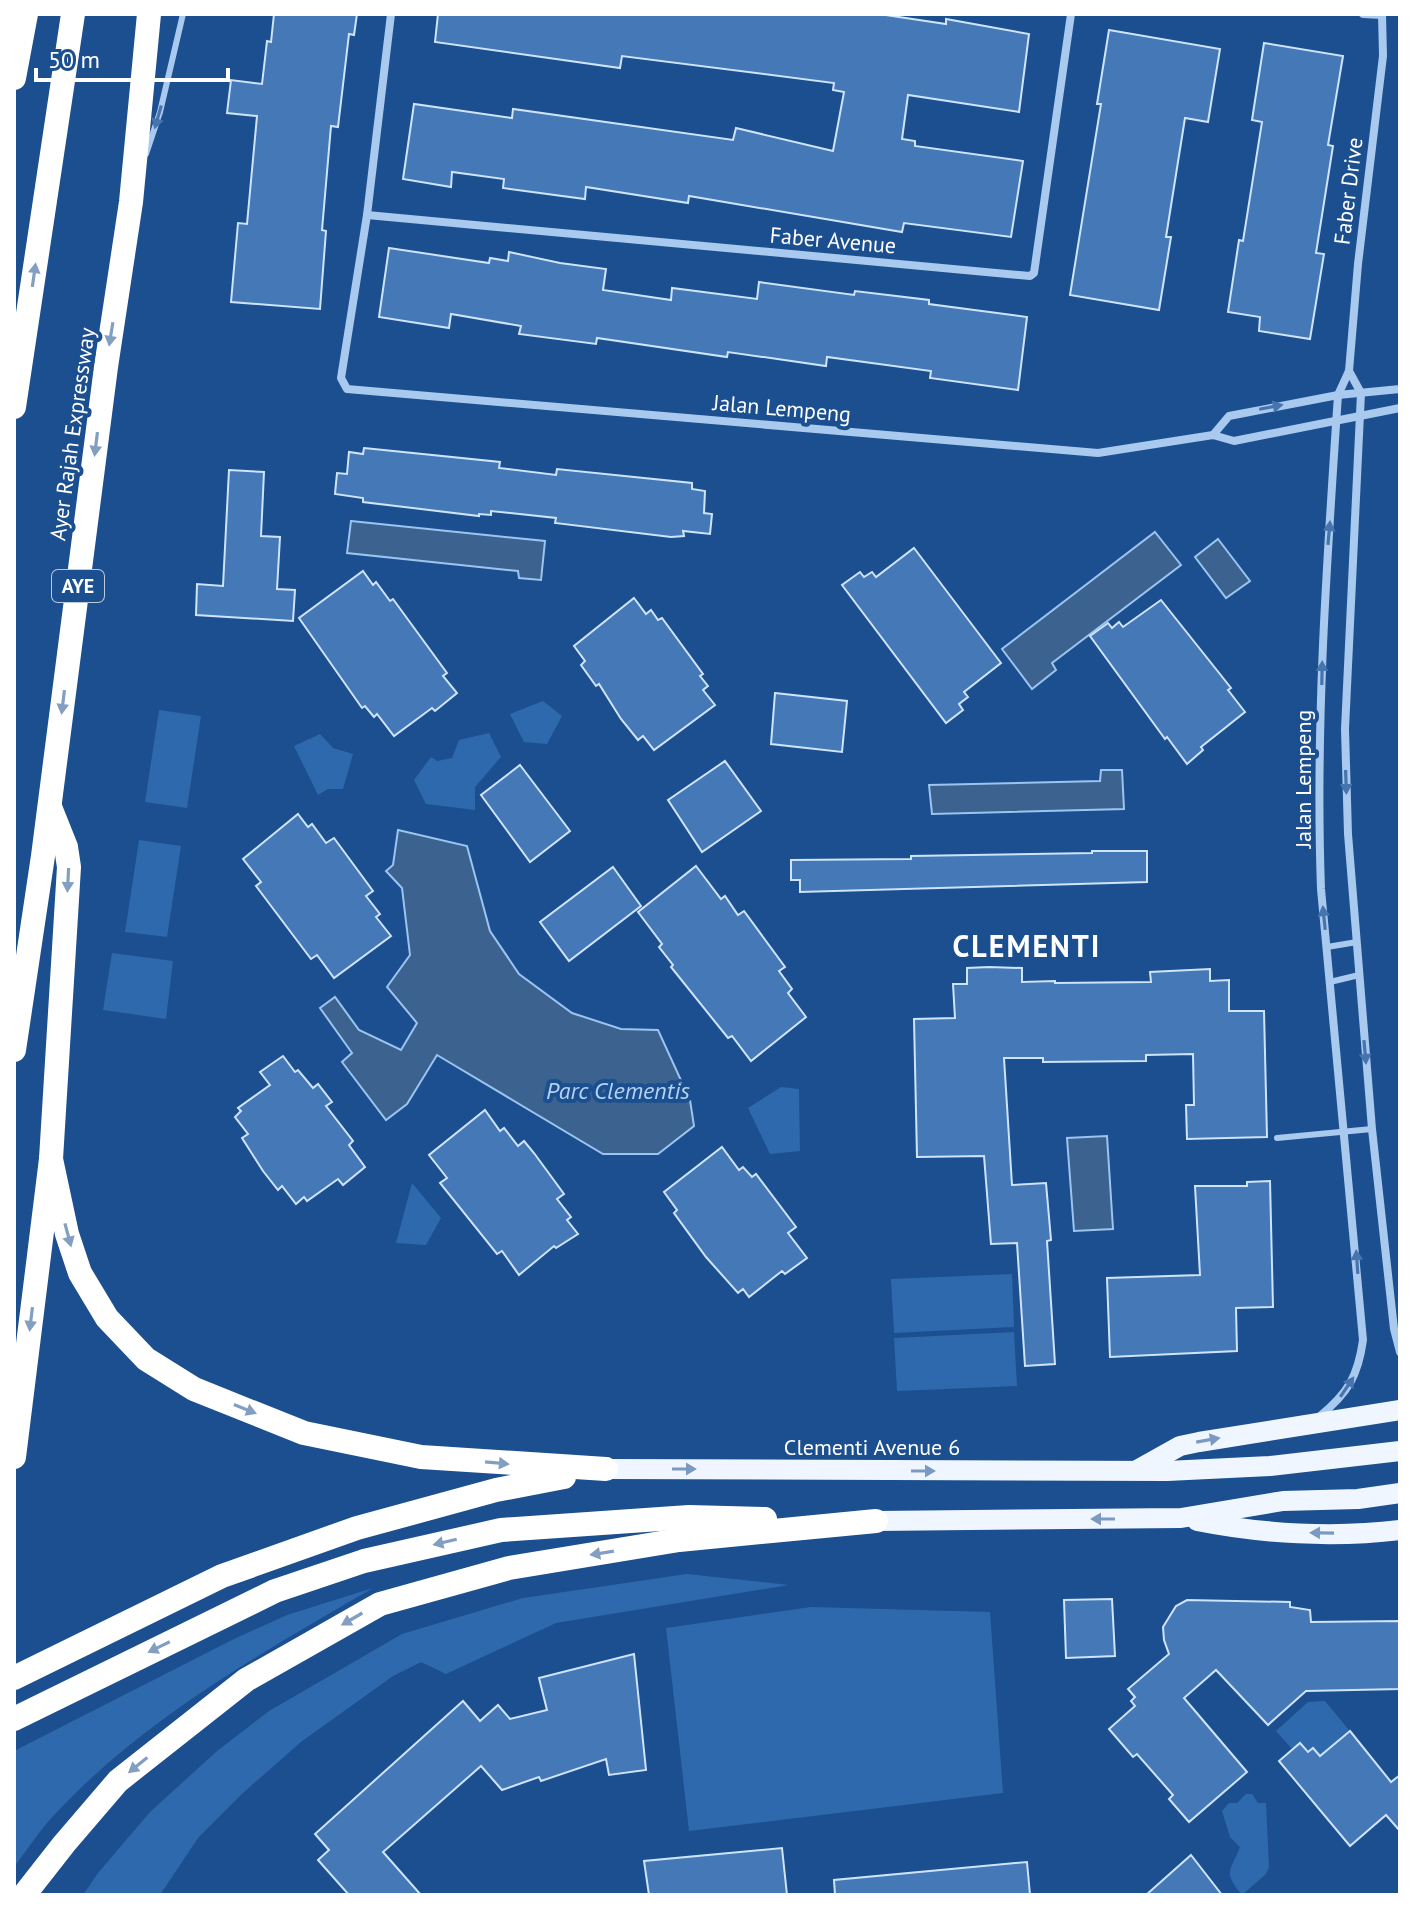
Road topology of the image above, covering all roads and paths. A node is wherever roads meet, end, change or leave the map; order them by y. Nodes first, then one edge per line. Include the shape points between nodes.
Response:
1 (26, 14) edge
2 (73, 14) edge
3 (149, 14) edge
4 (183, 14) edge
5 (391, 14) edge
6 (1071, 14) edge
7 (1363, 14) edge
8 (1382, 15) edge
9 (14, 78) edge
10 (131, 202) junction
11 (367, 215) junction
12 (1349, 371) junction
13 (1400, 389) edge
14 (1361, 393) junction
15 (1338, 395) junction
16 (14, 407) edge
17 (1400, 408) edge
18 (1359, 415) junction
19 (1337, 420) junction
20 (1213, 435) junction
21 (50, 805) junction
22 (1357, 942) junction
23 (1327, 947) junction
24 (1359, 975) junction
25 (1330, 982) junction
26 (14, 1050) edge
27 (1372, 1129) junction
28 (1343, 1131) junction
29 (1277, 1138) dead end
30 (51, 1159) junction
31 (1400, 1352) edge
32 (1400, 1410) edge
33 (1313, 1422) junction
34 (1400, 1451) edge
35 (14, 1457) edge
36 (606, 1469) junction
37 (1137, 1470) junction
38 (1400, 1493) edge
39 (1181, 1518) junction
40 (876, 1521) junction
41 (1400, 1530) edge
42 (14, 1678) edge
43 (14, 1719) edge
44 (24, 1895) edge

1 - 9 highway
16 -> 2 highway
3 - 10 highway, Ayer Rajah Expressway / AYE
4 -> 10 lane
5 - 11 street
6 - 11 street, Faber Avenue via 1030,276
7 - 8 street, Faber Drive
8 - 12 street, Faber Drive via 1383,56
10 -> 21 highway, Ayer Rajah Expressway / AYE
11 - 20 street, Jalan Lempeng via 341,378 347,389 1098,453
12 - 14 street
12 - 15 street, Faber Drive
13 - 14 street, Jalan Lempeng
14 - 15 street, Jalan Lempeng
14 - 18 street
15 - 19 street, Faber Drive
20 -> 15 street, Jalan Lempeng via 1229,416
17 - 18 street, Jalan Lempeng
18 - 19 street, Jalan Lempeng
18 -> 22 street, Jalan Lempeng via 1345,729
19 - 20 street, Jalan Lempeng via 1234,441
23 -> 19 street, Jalan Lempeng via 1319,834 1323,611
21 - 26 highway, Ayer Rajah Expressway / AYE
21 -> 30 highway via 69,867
22 - 23 lane
22 - 24 street, Jalan Lempeng
23 - 25 street, Jalan Lempeng
24 - 25 lane
24 -> 27 street, Jalan Lempeng
25 - 28 street, Jalan Lempeng
27 - 28 lane
27 - 31 street, Jalan Lempeng
28 - 29 lane
33 -> 28 street, Jalan Lempeng via 1350,1386 1363,1340
30 -> 35 highway
30 -> 36 highway via 80,1273 107,1318 146,1359 194,1389 304,1433 421,1457
32 - 33 main road, Clementi Avenue 6
37 -> 33 main road, Clementi Avenue 6 via 1180,1446
34 - 37 main road, Clementi Avenue 6 via 1270,1466
36 -> 37 main road, Clementi Avenue 6
36 - 42 highway via 496,1490 357,1528 222,1576
38 - 39 main road via 1283,1501
39 -> 40 main road
41 -> 39 main road via 1277,1532
40 -> 43 highway via 689,1517 501,1530 364,1561 275,1591
40 -> 44 highway via 679,1540 509,1568 380,1604 246,1680 118,1781

